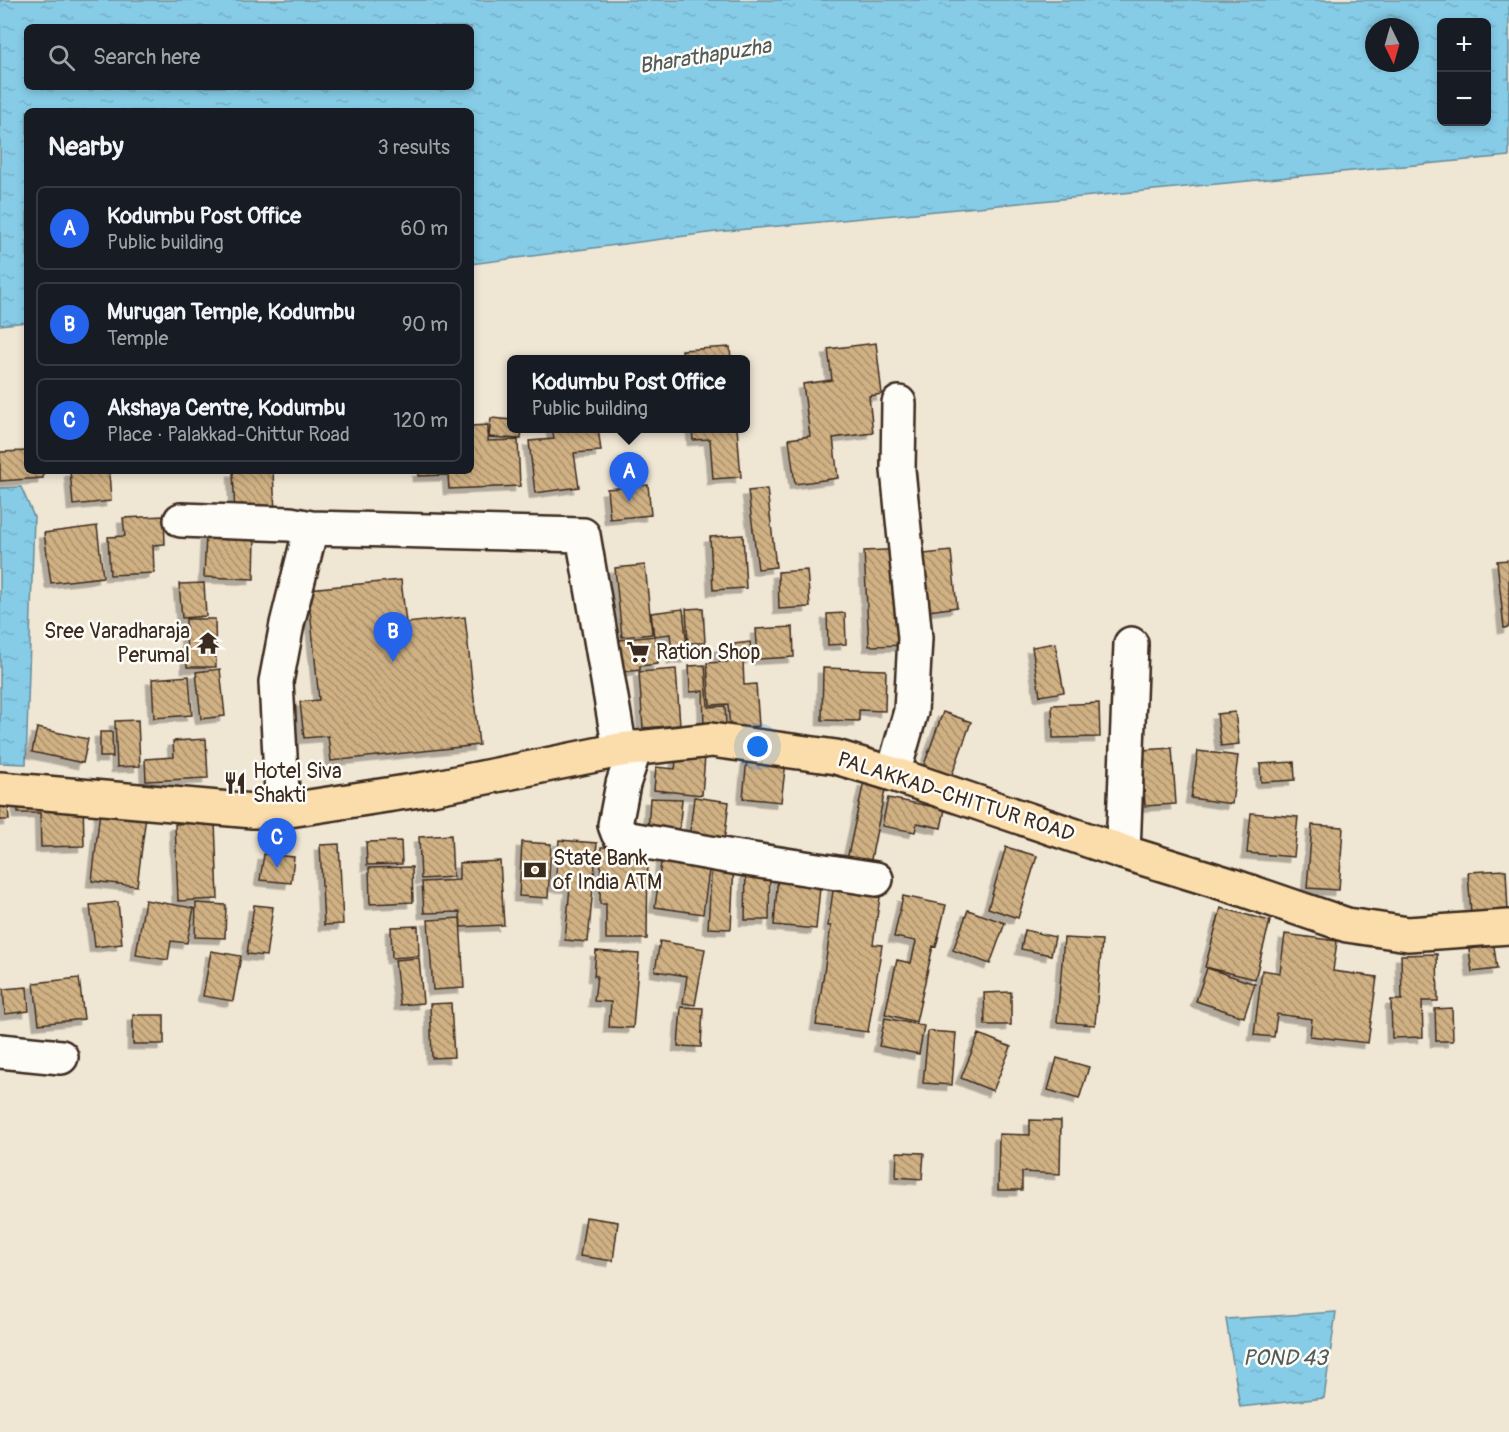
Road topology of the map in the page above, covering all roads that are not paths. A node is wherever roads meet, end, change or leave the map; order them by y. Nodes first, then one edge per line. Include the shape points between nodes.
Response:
1 (899, 403) dead end
2 (181, 520) dead end
3 (311, 528) junction
4 (1131, 644) dead end
5 (628, 749) junction
6 (893, 774) junction
7 (0, 789) edge
8 (283, 811) junction
9 (1123, 852) junction
10 (876, 879) dead end
11 (1509, 927) edge
12 (0, 1051) edge
13 (61, 1057) dead end

1 - 6 street via 898,470 915,638 911,711
2 - 3 street
3 - 5 street via 583,535
3 - 8 street via 276,682
4 - 9 street
5 - 6 main road, PALAKKAD-CHITTUR ROAD via 711,740 836,757
5 - 8 main road, PALAKKAD-CHITTUR ROAD via 432,788
5 - 10 street via 615,825 618,833 630,839
6 - 9 main road, PALAKKAD-CHITTUR ROAD
7 - 8 main road, PALAKKAD-CHITTUR ROAD
9 - 11 main road, PALAKKAD-CHITTUR ROAD via 1347,925 1408,934
12 - 13 street

